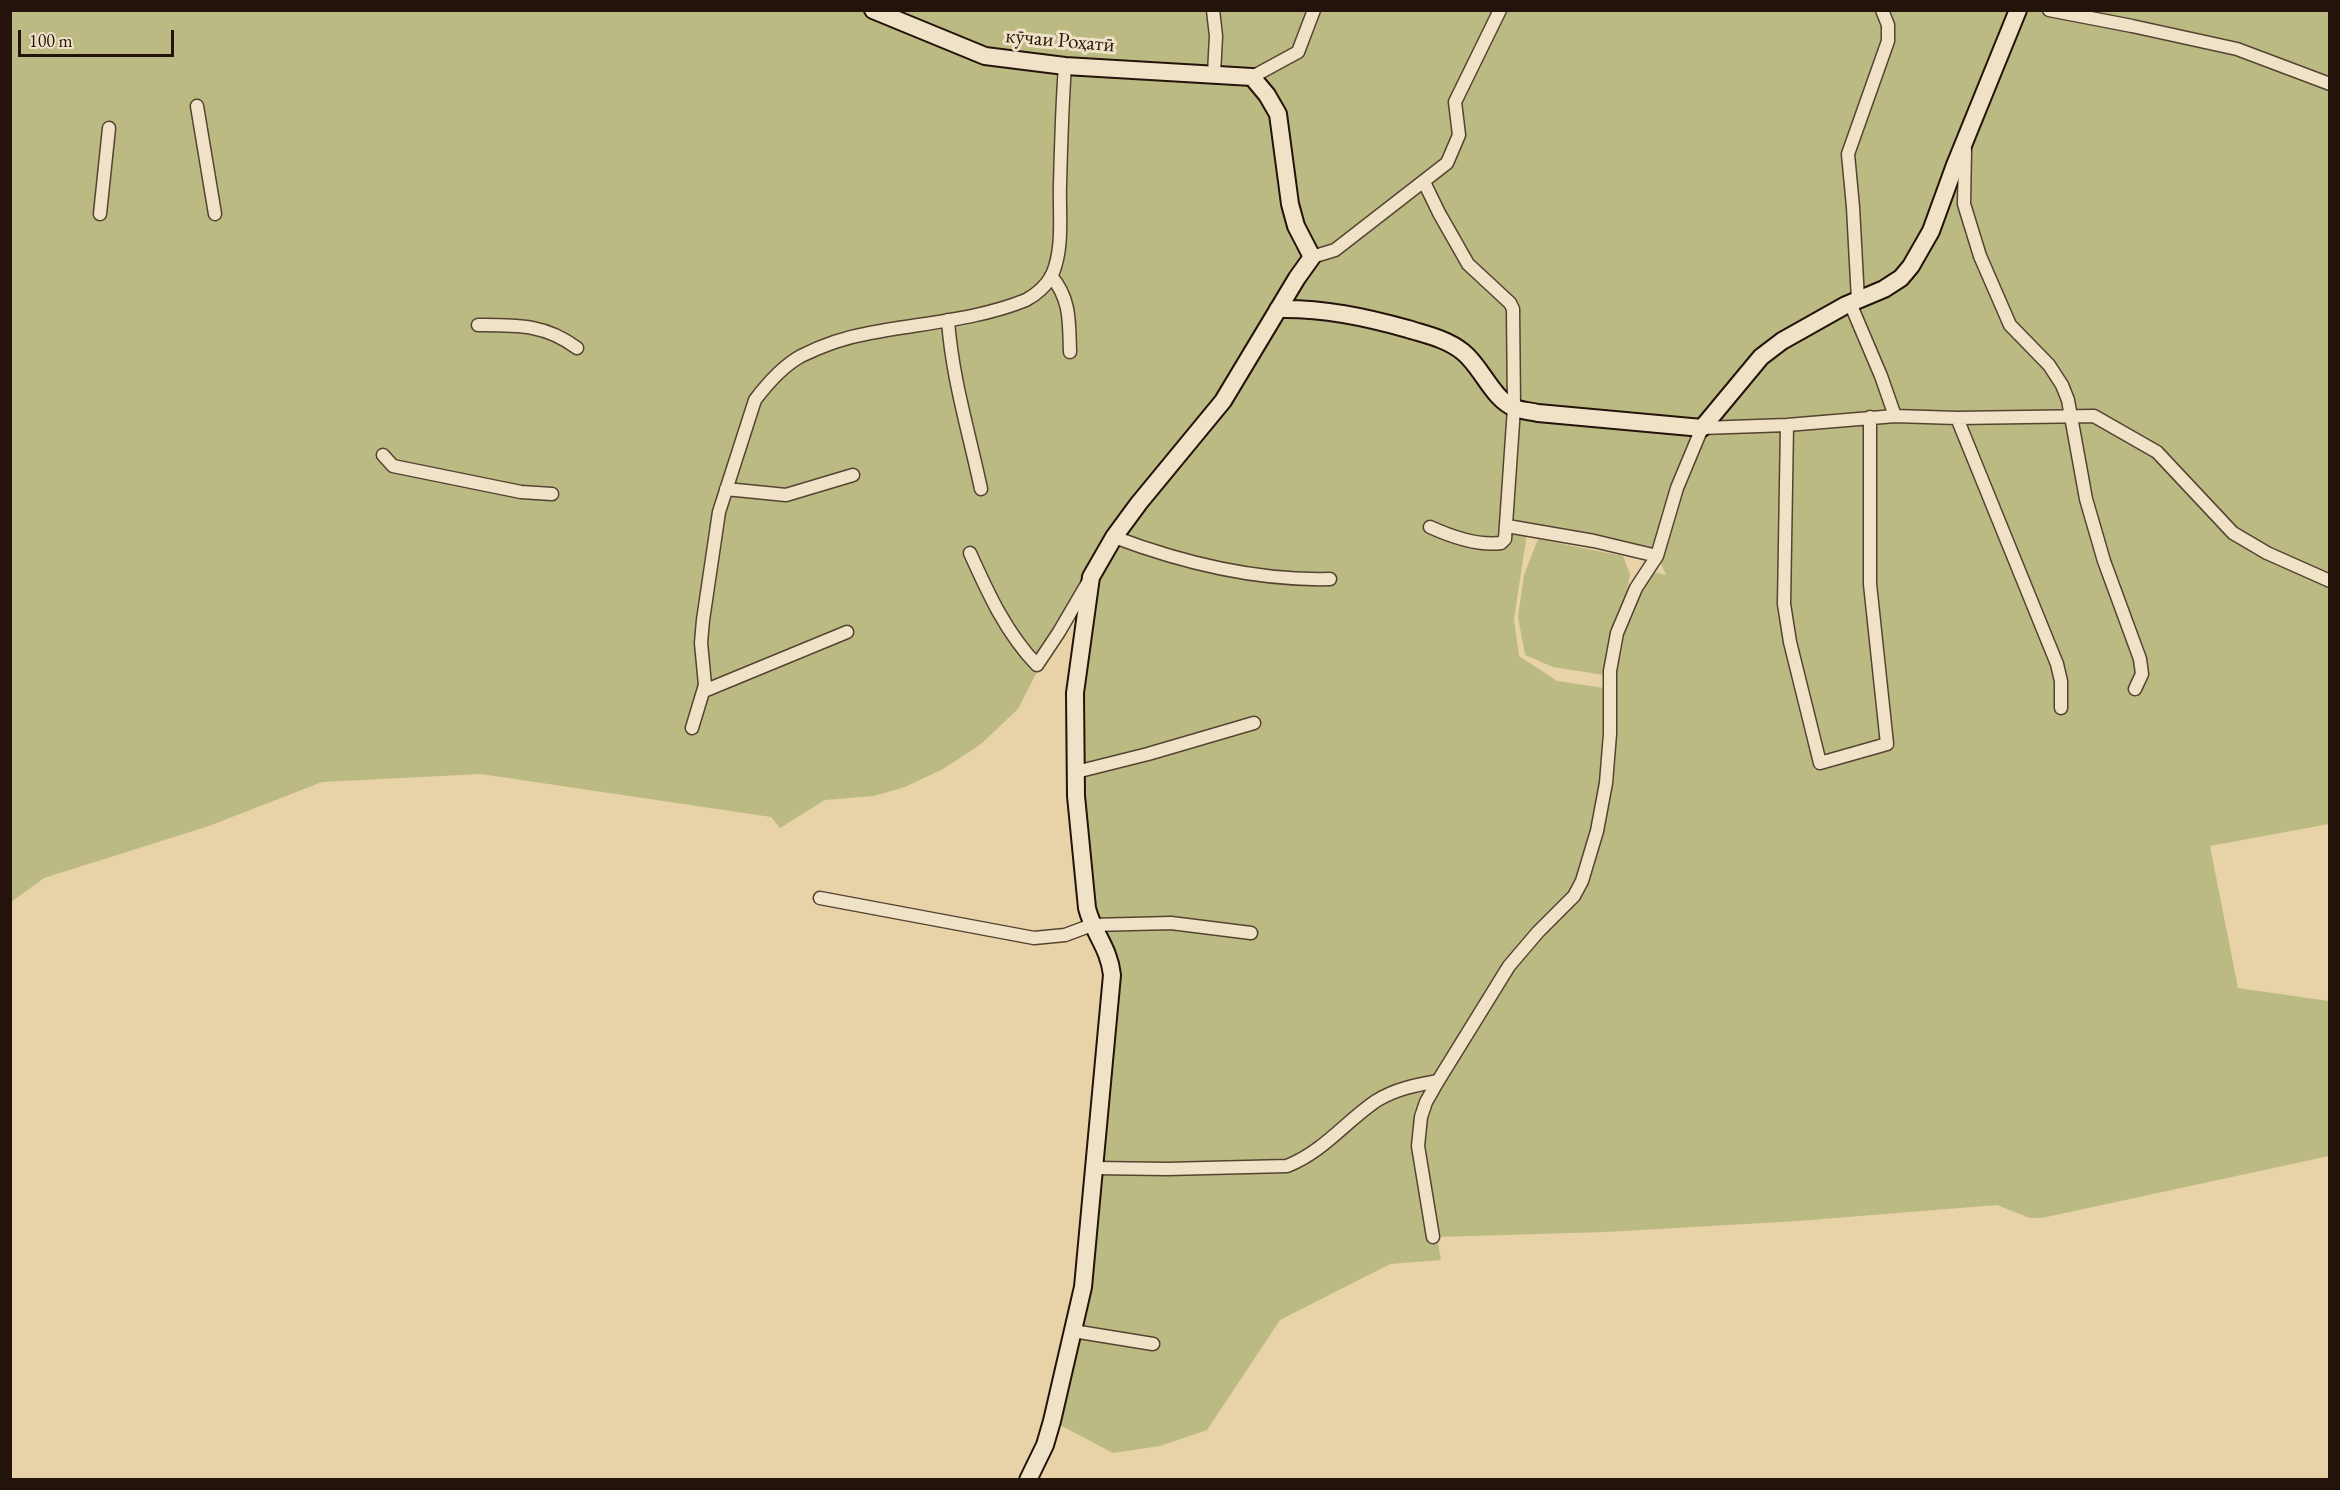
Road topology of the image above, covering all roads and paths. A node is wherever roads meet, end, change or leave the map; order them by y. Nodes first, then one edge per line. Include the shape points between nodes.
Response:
1 (873, 10) edge
2 (1213, 10) edge
3 (1314, 10) edge
4 (1500, 10) edge
5 (1882, 10) edge
6 (2018, 10) edge
7 (2049, 10) edge
8 (1065, 66) junction
9 (1214, 74) junction
10 (1252, 76) junction
11 (2330, 84) edge
12 (197, 106) dead end
13 (109, 128) dead end
14 (1965, 140) junction
15 (1424, 182) junction
16 (100, 214) dead end
17 (215, 214) dead end
18 (1312, 257) junction
19 (1051, 276) junction
20 (1854, 301) junction
21 (1278, 309) junction
22 (948, 320) junction
23 (478, 325) dead end
24 (578, 348) dead end
25 (1070, 352) dead end
26 (1514, 408) junction
27 (1895, 416) junction
28 (1870, 417) junction
29 (2071, 417) junction
30 (1957, 418) junction
31 (1787, 425) junction
32 (1702, 428) junction
33 (383, 454) dead end
34 (853, 475) dead end
35 (726, 489) junction
36 (981, 489) dead end
37 (552, 494) dead end
38 (1507, 526) junction
39 (1430, 527) dead end
40 (1114, 537) junction
41 (970, 553) dead end
42 (1657, 556) junction
43 (1091, 577) junction
44 (1330, 579) dead end
45 (2330, 581) edge
46 (846, 632) dead end
47 (2136, 689) dead end
48 (704, 691) junction
49 (2061, 708) dead end
50 (1254, 723) dead end
51 (692, 728) dead end
52 (1076, 772) junction
53 (820, 898) dead end
54 (1092, 925) junction
55 (1251, 933) dead end
56 (1438, 1081) junction
57 (1094, 1168) junction
58 (1433, 1237) dead end
59 (1073, 1331) junction
60 (1153, 1344) dead end
61 (1028, 1479) edge

1 - 8 street, кӯчаи Роҳатӣ via 986,56
2 - 9 street
3 - 10 street via 1298,52
4 - 15 street via 1455,102 1459,135 1454,152 1448,164
5 - 20 street via 1888,25 1888,41 1848,154 1855,231
6 - 14 street
7 - 11 street via 2237,49
8 - 9 street, кӯчаи Роҳатӣ
8 - 19 street via 1059,238
9 - 10 street, кӯчаи Роҳатӣ
10 - 18 street via 1278,114 1290,204
12 - 17 street
13 - 16 street
14 - 20 street via 1932,231 1919,254 1901,278
14 - 29 street via 1964,204 1980,256 2010,325 2049,365 2062,385
15 - 18 street via 1335,250
15 - 26 street via 1468,264 1513,309
18 - 21 street
19 - 22 street via 1036,294 1025,300
19 - 25 street via 1066,299
20 - 27 street
20 - 32 street via 1761,357
21 - 26 street via 1340,312 1431,335 1472,360
21 - 40 street via 1223,401
22 - 35 street via 867,333 798,358 755,400
22 - 36 street via 953,374
23 - 24 street via 546,330
26 - 32 street
26 - 38 street
27 - 28 street
27 - 30 street
28 - 31 street
28 - 31 street via 1870,584 1887,744 1820,763 1784,604
29 - 30 street
29 - 45 street via 2094,416 2145,444 2168,462 2233,533
29 - 47 street via 2086,499 2140,659 2142,674
30 - 49 street via 2057,664
31 - 32 street
32 - 42 street via 1677,488
33 - 37 street via 393,466 521,492
34 - 35 street via 786,495
35 - 48 street via 718,512 703,620
38 - 39 street via 1503,542 1488,544
38 - 42 street
40 - 43 street
40 - 44 street via 1203,566
41 - 43 street via 1013,636 1037,665
42 - 56 street via 1624,614 1611,657 1606,783 1582,881 1574,896 1509,966
43 - 52 street via 1075,693
46 - 48 street
48 - 51 street
50 - 52 street
52 - 54 street via 1087,908
53 - 54 street via 1034,938 1065,935
54 - 55 street via 1171,923
54 - 57 street via 1106,947 1112,975
56 - 57 street via 1377,1100 1318,1150 1287,1166
56 - 58 street via 1426,1102 1418,1136
57 - 59 street via 1083,1287
59 - 60 street
59 - 61 street via 1045,1445

